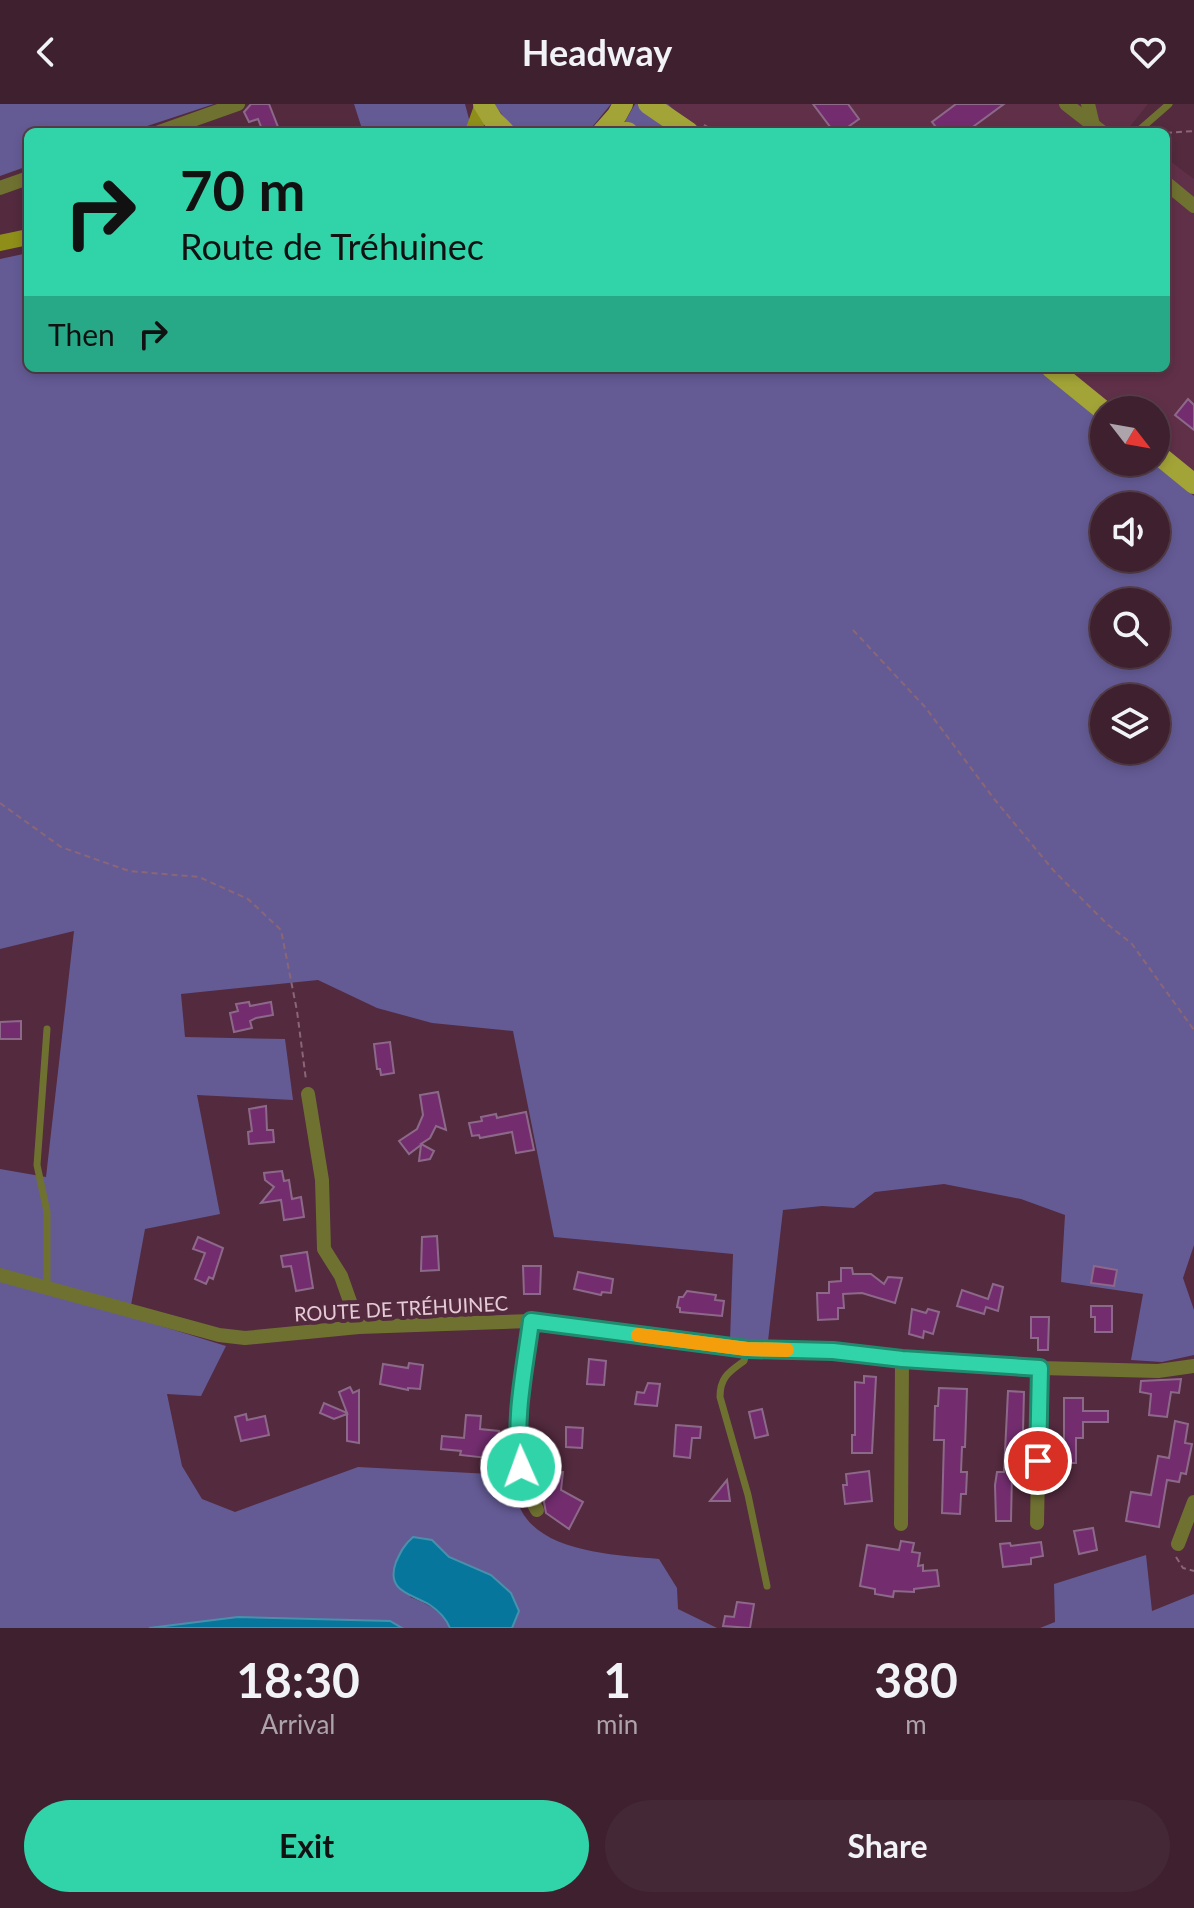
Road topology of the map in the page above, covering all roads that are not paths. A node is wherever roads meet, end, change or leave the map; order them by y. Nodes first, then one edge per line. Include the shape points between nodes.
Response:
1 (238, 104) edge
2 (483, 104) edge
3 (623, 104) edge
4 (633, 104) edge
5 (648, 104) edge
6 (1066, 104) edge
7 (1088, 104) edge
8 (1169, 104) edge
9 (170, 128) edge
10 (474, 128) edge
11 (501, 128) edge
12 (606, 128) edge
13 (661, 128) edge
14 (683, 128) edge
15 (1098, 128) edge
16 (1142, 128) edge
17 (24, 179) edge
18 (1170, 186) edge
19 (0, 188) edge
20 (1194, 206) edge
21 (24, 238) edge
22 (0, 243) edge
23 (1056, 372) edge
24 (1090, 400) edge
25 (1170, 464) edge
26 (1194, 484) edge
27 (47, 1029) dead end
28 (308, 1094) road end
29 (0, 1275) edge
30 (47, 1288) junction
31 (531, 1321) junction
32 (359, 1327) junction
33 (747, 1349) junction
34 (902, 1359) junction
35 (1194, 1366) edge
36 (1040, 1368) junction
37 (1194, 1502) edge
38 (537, 1510) dead end
39 (1037, 1523) dead end
40 (901, 1524) dead end
41 (1178, 1544) road end
42 (767, 1586) dead end

1 - 9 street
2 - 10 main road
2 - 11 main road
3 - 12 main road
4 - 13 main road
5 - 14 main road
6 - 15 street
7 - 15 street
8 - 16 lane
17 - 19 street
18 - 20 street
21 - 22 main road
23 - 24 main road
25 - 26 main road
27 - 30 lane via 37,1165 47,1212
28 - 32 street via 322,1180 324,1249 341,1276
29 - 30 street, ROUTE DE TRÉHUINEC
30 - 32 street, ROUTE DE TRÉHUINEC via 219,1335 245,1338
31 - 32 street, ROUTE DE TRÉHUINEC
31 - 33 street, ROUTE DE TRÉHUINEC
31 - 38 street via 519,1450 524,1483
33 - 34 street, ROUTE DE TRÉHUINEC
33 - 42 lane via 744,1361 724,1376 720,1397
34 - 36 street, ROUTE DE TRÉHUINEC
34 - 40 street
35 - 36 street, ROUTE DE TRÉHUINEC via 1158,1371
36 - 39 street
37 - 41 street

